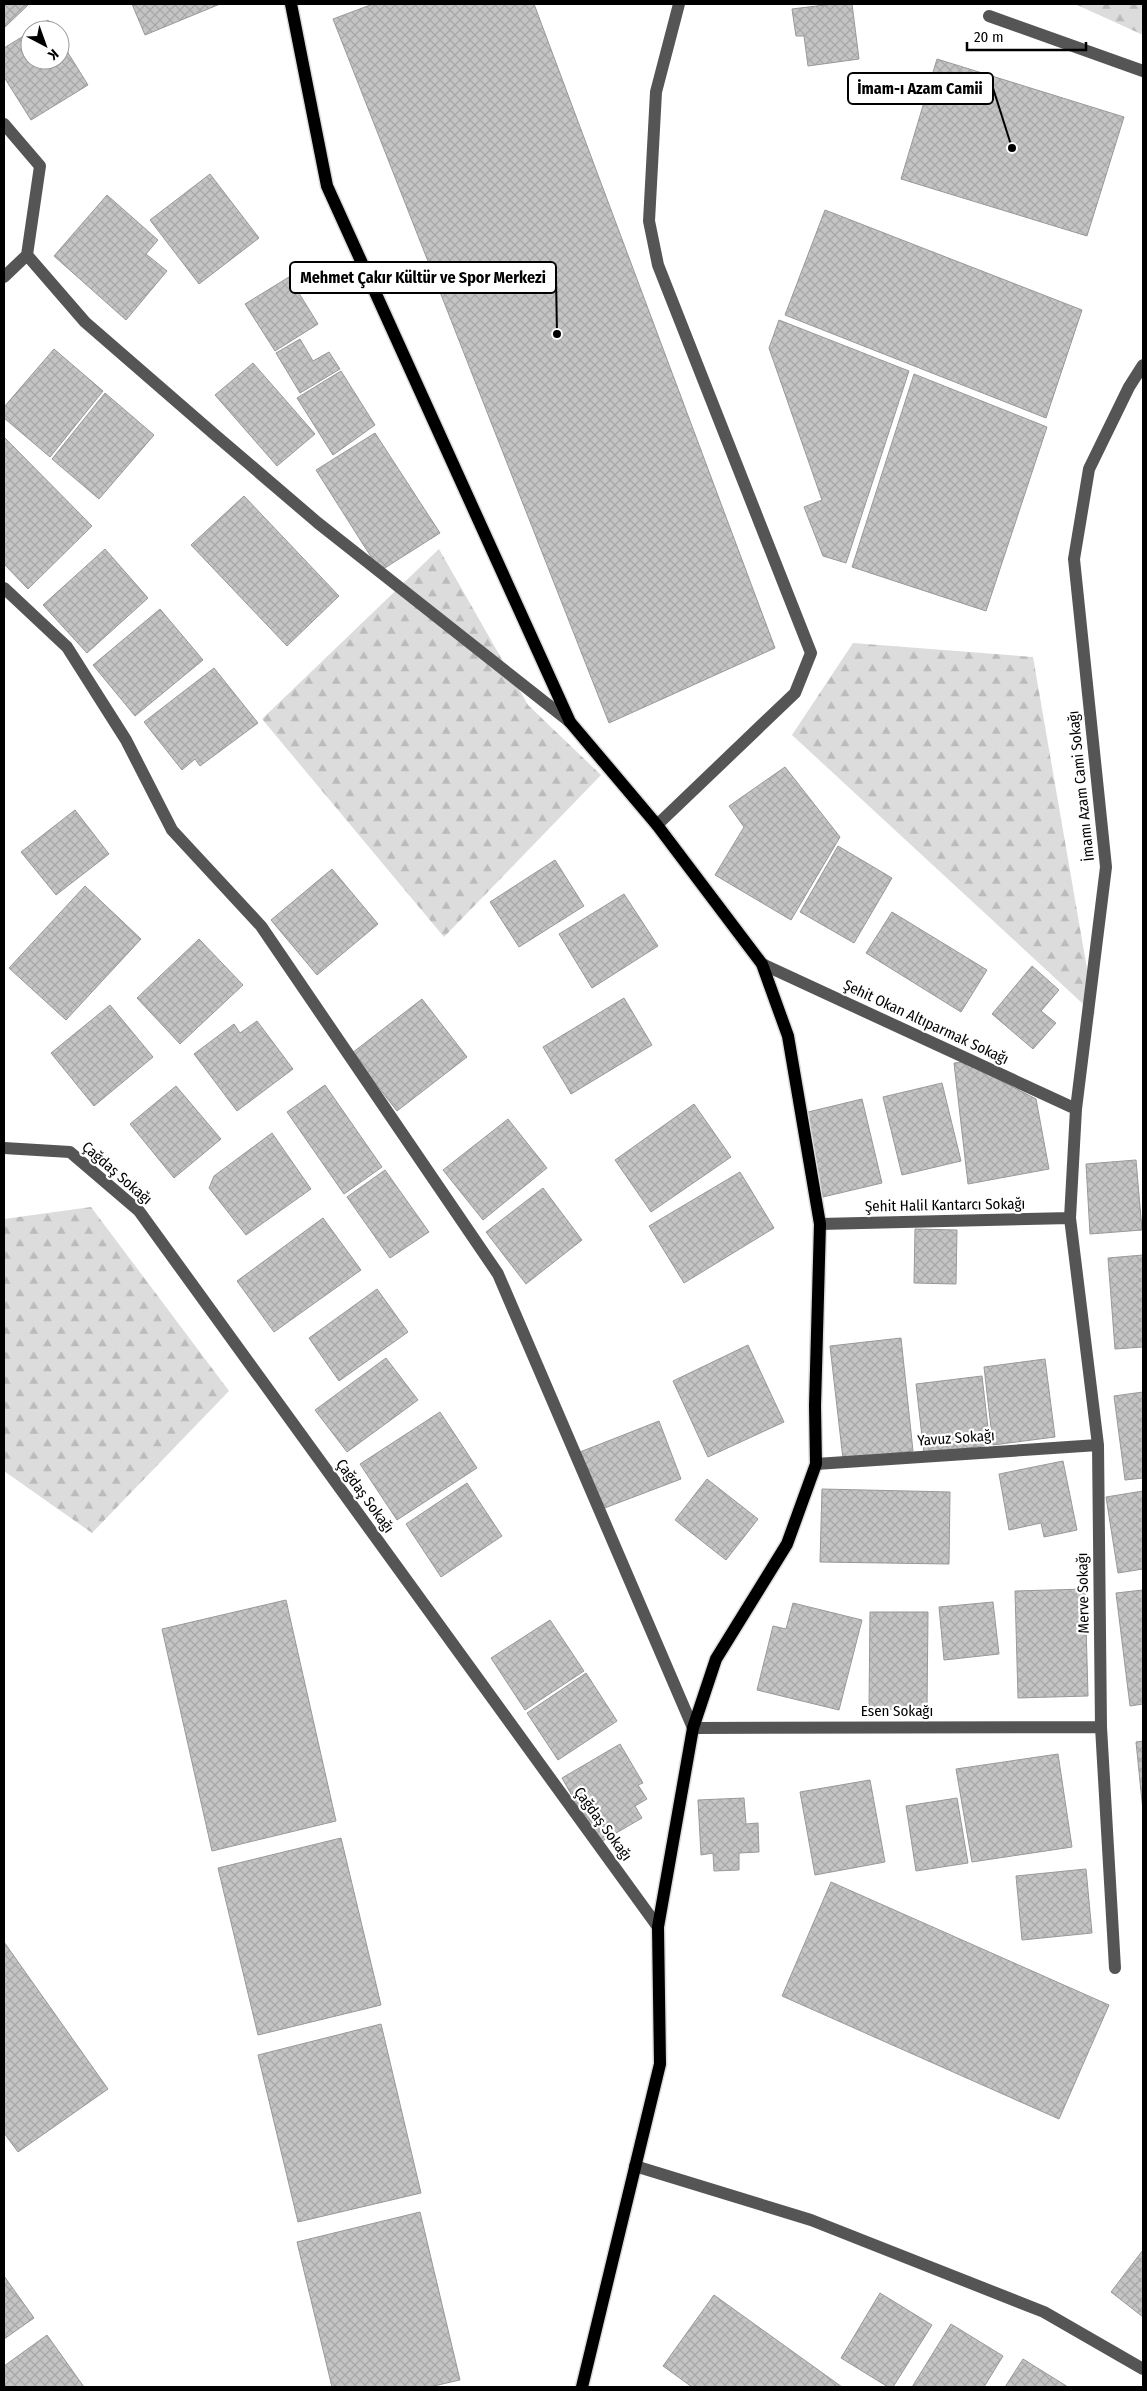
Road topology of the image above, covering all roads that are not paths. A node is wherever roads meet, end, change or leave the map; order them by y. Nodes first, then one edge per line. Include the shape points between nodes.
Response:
1 (291, 4) edge
2 (679, 4) edge
3 (989, 16) dead end
4 (1143, 71) edge
5 (4, 124) edge
6 (27, 255) junction
7 (4, 278) edge
8 (1143, 365) edge
9 (4, 588) edge
10 (570, 722) junction
11 (657, 825) junction
12 (762, 964) junction
13 (1076, 1109) junction
14 (4, 1148) edge
15 (1070, 1218) junction
16 (820, 1224) junction
17 (1098, 1445) junction
18 (816, 1464) junction
19 (1101, 1727) junction
20 (694, 1728) junction
21 (658, 1927) junction
22 (1115, 1968) dead end
23 (635, 2166) junction
24 (1143, 2369) edge
25 (582, 2387) edge

1 - 10 main road via 327,186
2 - 11 street via 656,92 649,221 658,265 811,653 795,693
3 - 4 street
5 - 6 street via 40,166
6 - 7 street
6 - 10 street via 85,322 214,434 318,523
8 - 13 street, İmamı Azam Cami Sokağı via 1089,469 1074,559 1106,867
9 - 20 street via 68,647 126,740 172,830 261,926 498,1274
10 - 11 main road
11 - 12 main road
12 - 13 street, Şehit Okan Altıparmak Sokağı
12 - 16 main road via 788,1036
13 - 15 street, İmamı Azam Cami Sokağı
14 - 21 street, Çağdaş Sokağı via 70,1152 139,1211
15 - 16 street, Şehit Halil Kantarcı Sokağı
15 - 17 street, Merve Sokağı
16 - 18 main road
17 - 18 street, Yavuz Sokağı
17 - 19 street, Merve Sokağı
18 - 20 main road via 787,1544 716,1659
19 - 20 street, Esen Sokağı
19 - 22 street, Merve Sokağı
20 - 21 main road
21 - 23 main road via 660,2064
23 - 24 street via 811,2220 1044,2312
23 - 25 main road

